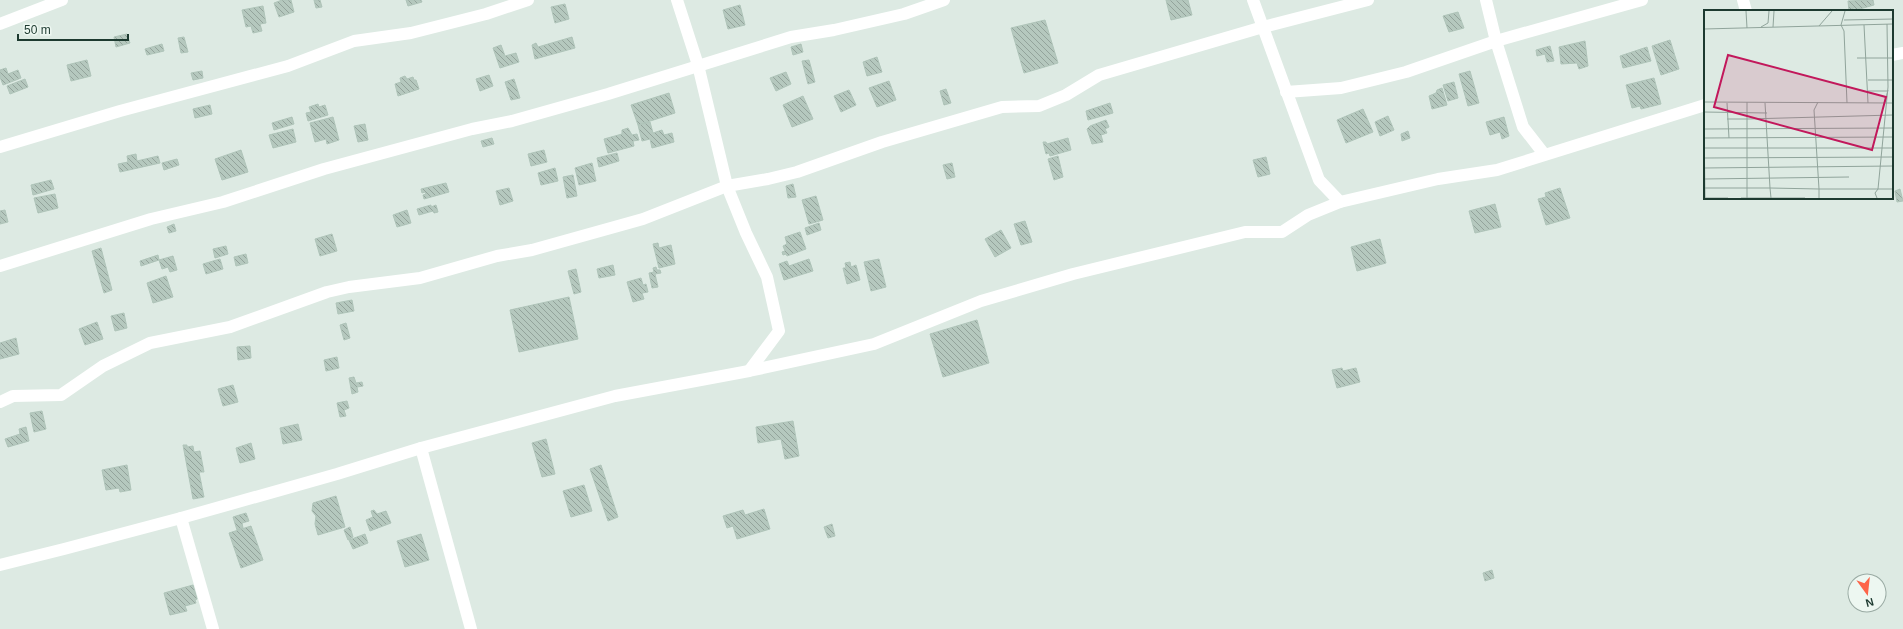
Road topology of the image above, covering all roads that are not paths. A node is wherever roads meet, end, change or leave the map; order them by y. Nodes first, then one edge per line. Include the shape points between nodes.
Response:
1 (62, 0) edge
2 (528, 0) edge
3 (678, 0) edge
4 (944, 0) edge
5 (1253, 0) edge
6 (1368, 0) edge
7 (1486, 0) edge
8 (1642, 0) edge
9 (1743, 0) edge
10 (1746, 10) edge
11 (0, 24) edge
12 (1263, 26) junction
13 (1496, 41) junction
14 (1903, 53) edge
15 (1893, 55) edge
16 (698, 65) junction
17 (1286, 92) junction
18 (1704, 105) edge
19 (0, 147) edge
20 (1544, 154) junction
21 (727, 186) junction
22 (1340, 202) junction
23 (0, 266) edge
24 (749, 371) junction
25 (0, 402) edge
26 (421, 448) junction
27 (181, 518) junction
28 (0, 565) edge
29 (213, 629) edge
30 (472, 629) edge

1 - 11 street
2 - 19 street via 417,32 354,41 288,66 120,111
3 - 16 street
4 - 16 street via 904,14 791,37
5 - 12 street
6 - 12 street
7 - 13 street
8 - 13 street
9 - 10 street
12 - 17 street
12 - 21 street via 1098,75 1066,95 1039,106 1002,107 882,142 797,172
13 - 17 street via 1406,72 1341,88
13 - 20 street via 1523,127
14 - 15 street
16 - 21 street
16 - 23 street via 512,122 472,129 324,169 223,202 151,219
17 - 22 street via 1319,180
18 - 20 street
20 - 22 street via 1497,170 1438,179
21 - 24 street via 767,277 779,331
21 - 25 street via 643,219 539,248 497,256 420,278 327,292 230,328 150,343 103,366 61,395 13,396
22 - 24 street via 1308,216 1282,232 1245,232 1073,274 981,301 874,344
24 - 26 street via 614,396
26 - 27 street
26 - 30 street
27 - 28 street
27 - 29 street

